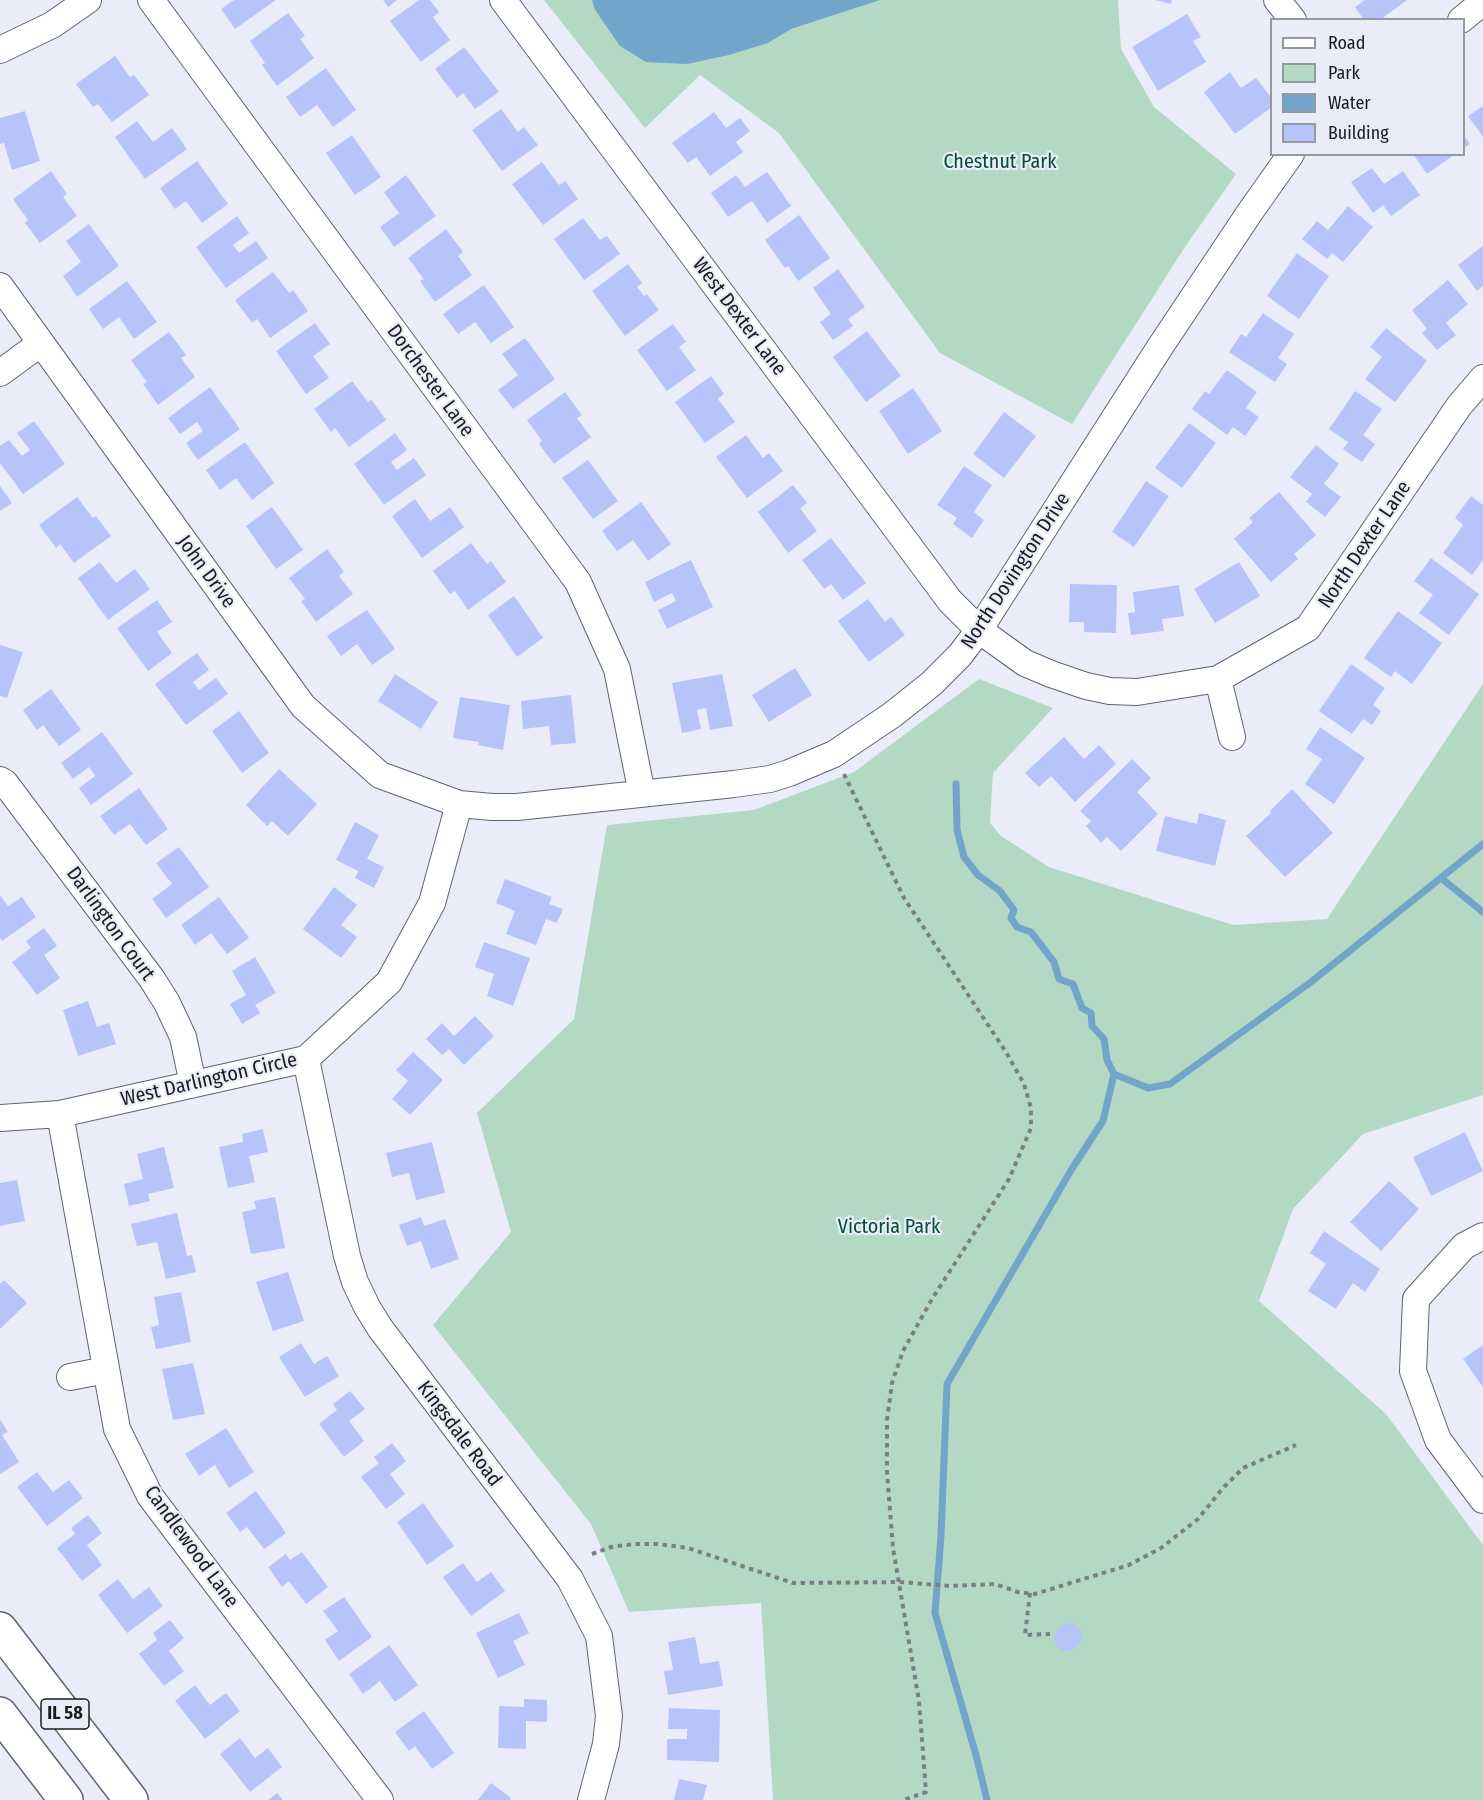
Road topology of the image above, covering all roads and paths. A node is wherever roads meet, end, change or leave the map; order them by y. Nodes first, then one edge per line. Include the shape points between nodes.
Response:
1 (88, 0) edge
2 (151, 0) edge
3 (503, 0) edge
4 (1277, 0) edge
5 (1483, 2) edge
6 (1291, 18) edge
7 (1463, 18) edge
8 (0, 50) edge
9 (1291, 156) edge
10 (0, 286) edge
11 (41, 343) junction
12 (0, 373) edge
13 (1483, 378) edge
14 (980, 630) junction
15 (1218, 679) junction
16 (1232, 736) dead end
17 (834, 754) junction
18 (0, 780) edge
19 (642, 794) junction
20 (459, 804) junction
21 (306, 1059) junction
22 (193, 1084) junction
23 (60, 1114) junction
24 (0, 1118) edge
25 (1483, 1236) edge
26 (106, 1370) junction
27 (70, 1377) dead end
28 (1296, 1445) dead end
29 (1483, 1500) edge
30 (592, 1554) dead end
31 (900, 1582) junction
32 (1030, 1593) junction
33 (0, 1629) edge
34 (1050, 1634) dead end
35 (0, 1714) edge
36 (66, 1800) edge
37 (131, 1800) edge
38 (380, 1800) edge
39 (591, 1800) edge
40 (904, 1800) edge

1 - 8 street via 52,25
2 - 19 street, Dorchester Lane via 578,582 617,669
3 - 14 street, West Dexter Lane via 950,601
4 - 6 street
5 - 7 street
9 - 14 street, North Dovington Drive via 1160,347
10 - 11 street, John Drive
11 - 12 street
11 - 20 street, John Drive via 303,706 380,775
13 - 15 street, North Dexter Lane via 1459,406 1308,628
14 - 15 street, North Dexter Lane via 1025,663 1110,691 1137,692
14 - 17 street, North Dovington Drive via 932,684
15 - 16 street
17 - 19 street, North Dovington Drive via 770,779
17 - 31 path via 904,898 1006,1052 1024,1084 1031,1108 1031,1128 1010,1179 932,1299 903,1351 892,1383 887,1472
18 - 22 street, Darlington Court via 152,979 183,1037
19 - 20 street, North Dovington Drive via 517,807
20 - 21 street, West Darlington Circle via 432,903 389,982
21 - 22 street, West Darlington Circle
21 - 39 street, Kingsdale Road via 347,1256 367,1307 396,1351 570,1579 599,1636 609,1716
22 - 23 street, West Darlington Circle
23 - 24 street, West Darlington Circle
23 - 26 street, Candlewood Lane
25 - 29 street via 1464,1246 1416,1299 1413,1371 1438,1440
26 - 27 street
26 - 38 street, Candlewood Lane via 117,1429 150,1496
28 - 32 path via 1243,1468 1198,1519 1161,1548 1130,1565
30 - 31 path via 611,1547 658,1544 688,1548 793,1583
31 - 32 path via 995,1584
31 - 40 path via 919,1701 926,1792
32 - 34 path via 1025,1635
33 - 37 main road, IL 58
35 - 36 main road, IL 58

